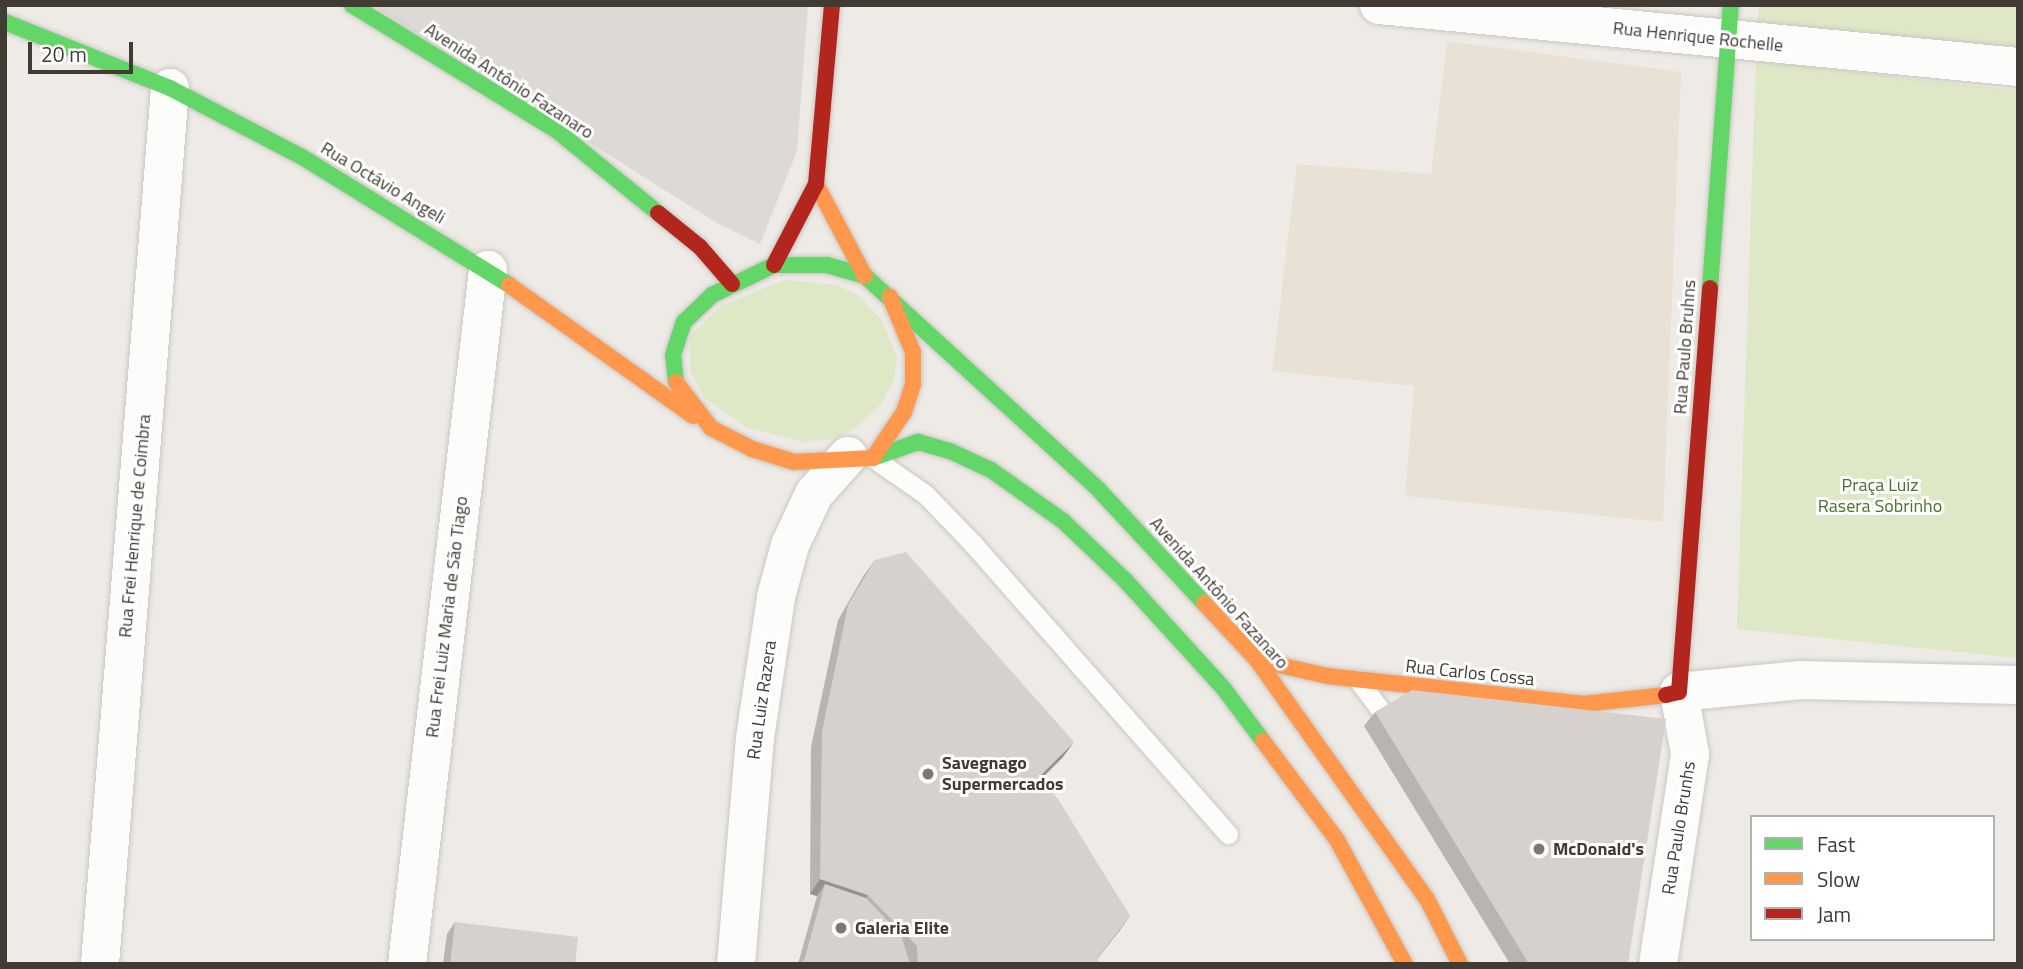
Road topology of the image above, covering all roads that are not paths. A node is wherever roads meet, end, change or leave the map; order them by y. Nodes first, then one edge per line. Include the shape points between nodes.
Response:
1 (352, 5) edge
2 (832, 5) edge
3 (1379, 5) edge
4 (5, 22) edge
5 (1729, 23) edge
6 (2018, 67) edge
7 (170, 88) junction
8 (816, 184) junction
9 (774, 265) junction
10 (488, 270) junction
11 (865, 276) junction
12 (732, 284) junction
13 (890, 297) junction
14 (711, 428) junction
15 (861, 457) junction
16 (1257, 660) junction
17 (1358, 680) junction
18 (2018, 685) edge
19 (1679, 692) junction
20 (1406, 743) edge
21 (1228, 834) dead end
22 (100, 964) edge
23 (407, 964) edge
24 (736, 964) edge
25 (1405, 964) edge
26 (1460, 964) edge
27 (1658, 964) edge

1 - 12 main road, Avenida Antônio Fazanaro via 556,130 700,247
2 - 8 main road
3 - 5 street, Rua Henrique Rochelle
4 - 7 main road, Rua Octávio Angeli
5 - 6 street, Rua Henrique Rochelle
5 - 19 main road, Rua Paulo Bruhns
7 - 10 main road, Rua Octávio Angeli via 302,157
7 - 22 street, Rua Frei Henrique de Coimbra
8 - 9 main road
8 - 11 main road
9 - 11 main road via 827,265
9 - 12 main road
10 - 14 main road, Rua Octávio Angeli
10 - 23 street, Rua Frei Luiz Maria de São Tiago
11 - 13 main road
12 - 14 main road via 712,295 684,322 673,355 677,387
13 - 15 main road via 913,352 913,384 904,412
13 - 16 main road, Avenida Antônio Fazanaro via 1098,489
14 - 15 main road via 752,449 793,462
15 - 21 lane via 925,494
15 - 24 street, Rua Luiz Razera via 814,494 790,545 776,597 755,738
15 - 25 main road via 918,442 950,451 991,470 1063,521 1124,579 1224,690 1337,840
16 - 17 main road, Rua Carlos Cossa
16 - 26 main road, Avenida Antônio Fazanaro via 1427,899
17 - 19 main road, Rua Carlos Cossa via 1584,704 1649,700
17 - 20 lane
18 - 19 street via 1801,680
19 - 27 street, Rua Paulo Brunhs via 1690,754

